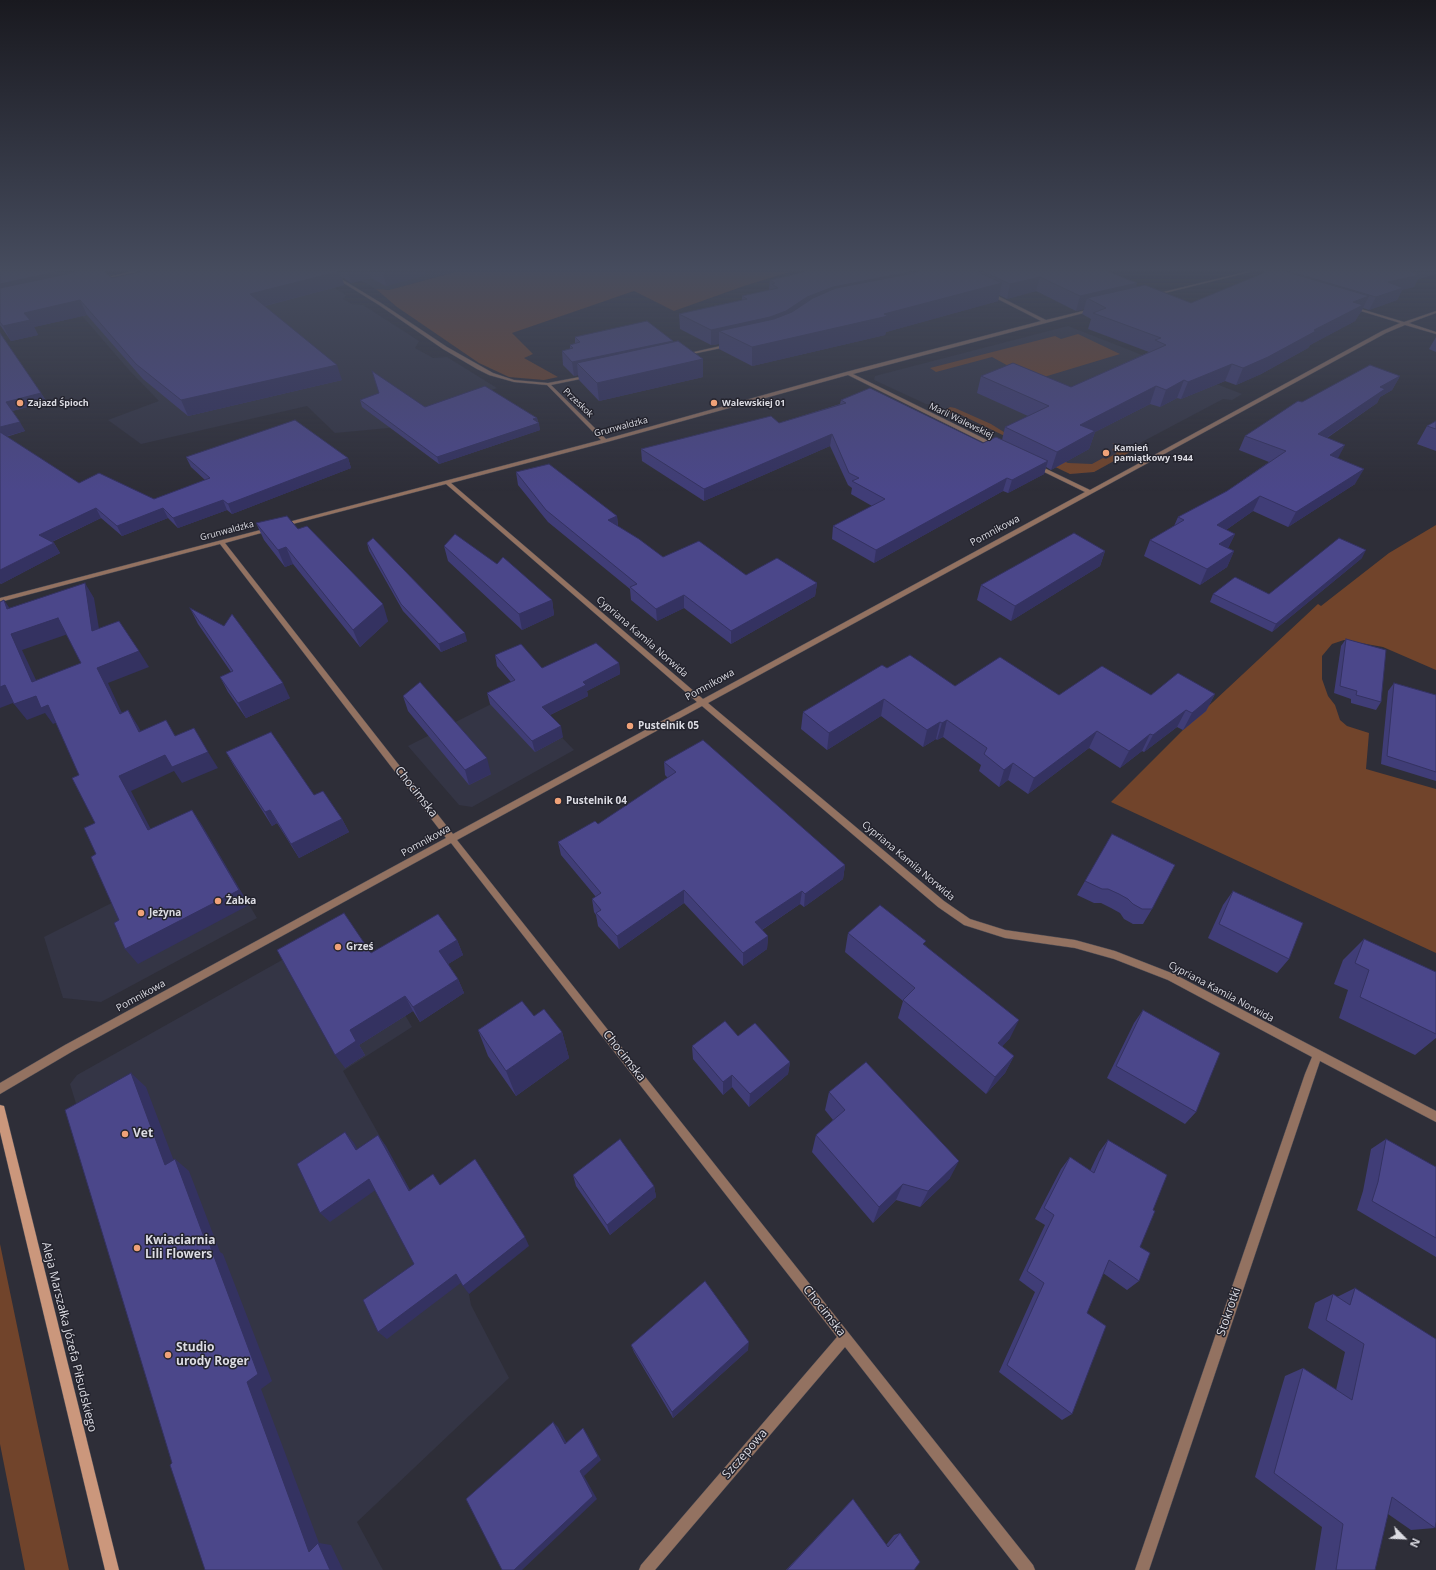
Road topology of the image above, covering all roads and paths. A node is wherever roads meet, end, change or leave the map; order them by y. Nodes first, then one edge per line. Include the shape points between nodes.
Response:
1 (442, 345) edge
2 (727, 345) edge
3 (954, 345) edge
4 (1362, 345) edge
5 (679, 356) edge
6 (594, 374) edge
7 (848, 374) junction
8 (548, 384) junction
9 (605, 441) junction
10 (1002, 449) edge
11 (1030, 462) edge
12 (447, 482) junction
13 (1090, 492) junction
14 (221, 542) junction
15 (0, 600) edge
16 (702, 702) junction
17 (452, 839) junction
18 (1318, 1055) junction
19 (0, 1089) edge
20 (0, 1110) edge
21 (1436, 1117) edge
22 (844, 1338) junction
23 (112, 1570) edge
24 (646, 1570) edge
25 (1028, 1570) edge
26 (1142, 1570) edge

1 - 8 street via 491,374 514,381
2 - 5 street
3 - 7 street, Grunwaldzka
4 - 13 street, Pomnikowa
6 - 8 street
7 - 9 street, Grunwaldzka
7 - 10 street, Marii Walewskiej
8 - 9 street, Przeskok
9 - 12 street, Grunwaldzka
11 - 13 street
12 - 14 street, Grunwaldzka
12 - 16 street, Cypriana Kamila Norwida
13 - 16 street, Pomnikowa
14 - 15 street, Grunwaldzka
14 - 17 street, Chocimska
16 - 17 street, Pomnikowa
16 - 18 street, Cypriana Kamila Norwida via 941,904 967,922 1004,934 1074,944 1115,955 1172,977
17 - 19 street, Pomnikowa via 76,1044
17 - 22 street, Chocimska
18 - 21 street, Cypriana Kamila Norwida
18 - 26 street, Stokrotki
20 - 23 main road, Aleja Marszałka Józefa Piłsudskiego
22 - 24 street, Szczepowa
22 - 25 street, Chocimska

